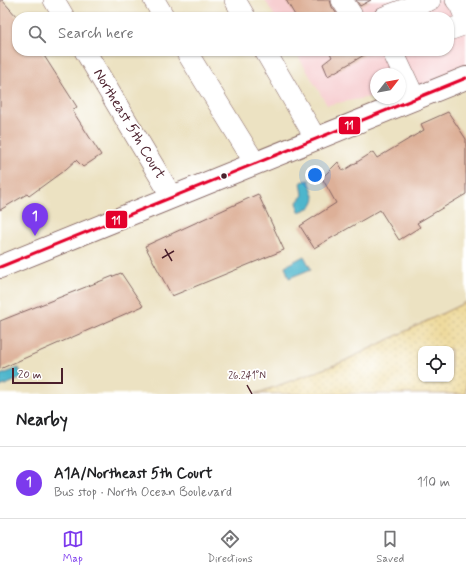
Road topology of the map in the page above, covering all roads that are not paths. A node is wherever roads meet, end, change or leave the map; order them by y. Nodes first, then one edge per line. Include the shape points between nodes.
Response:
1 (54, 0) edge
2 (154, 0) edge
3 (234, 0) edge
4 (342, 0) edge
5 (430, 0) edge
6 (456, 0) edge
7 (61, 12) edge
8 (161, 12) edge
9 (241, 12) edge
10 (350, 12) edge
11 (398, 12) edge
12 (466, 19) edge
13 (466, 24) edge
14 (454, 28) edge
15 (88, 56) edge
16 (189, 56) edge
17 (268, 56) edge
18 (396, 56) edge
19 (466, 78) edge
20 (415, 99) junction
21 (316, 139) junction
22 (255, 163) junction
23 (172, 197) junction
24 (0, 268) edge

1 - 7 street
2 - 8 street
3 - 9 street
4 - 10 street
5 - 11 street
6 - 12 street
13 - 14 street
15 - 23 street, Northeast 5th Court
16 - 22 street
17 - 21 street
18 - 20 street
19 - 20 main road
20 - 21 main road
21 - 22 main road
22 - 23 main road
23 - 24 main road

